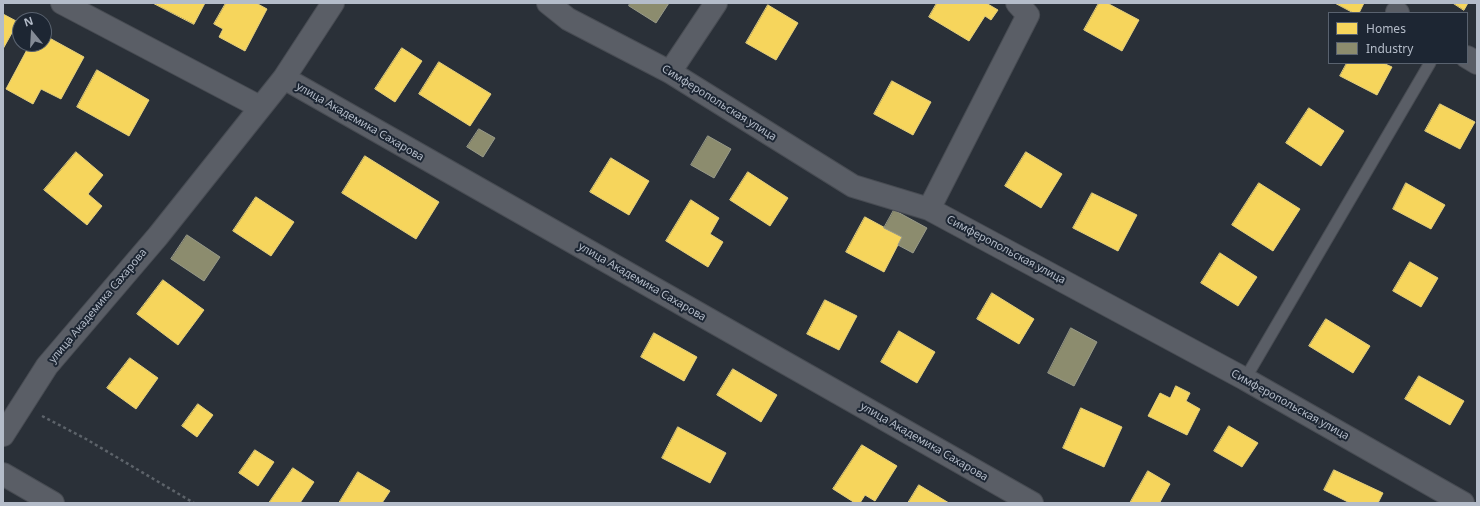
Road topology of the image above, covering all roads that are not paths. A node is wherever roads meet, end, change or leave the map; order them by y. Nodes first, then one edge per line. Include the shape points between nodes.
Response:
1 (62, 3) edge
2 (332, 3) edge
3 (548, 3) edge
4 (716, 3) edge
5 (1016, 3) edge
6 (1468, 58) edge
7 (1477, 63) edge
8 (1429, 64) edge
9 (670, 72) junction
10 (284, 78) junction
11 (260, 106) junction
12 (929, 208) junction
13 (1245, 379) junction
14 (3, 435) edge
15 (3, 474) edge
16 (53, 503) edge
17 (1032, 503) edge
18 (1463, 503) edge

1 - 11 street
2 - 10 street
3 - 9 street, Симферопольская улица via 568,19
4 - 9 street
5 - 12 street via 1028,15
6 - 7 street
8 - 13 lane
9 - 12 street, Симферопольская улица via 854,186
10 - 11 street, улица Академика Сахарова
10 - 17 street, улица Академика Сахарова
11 - 14 street, улица Академика Сахарова via 158,236 47,366
12 - 13 street, Симферопольская улица
13 - 18 street, Симферопольская улица
15 - 16 street

